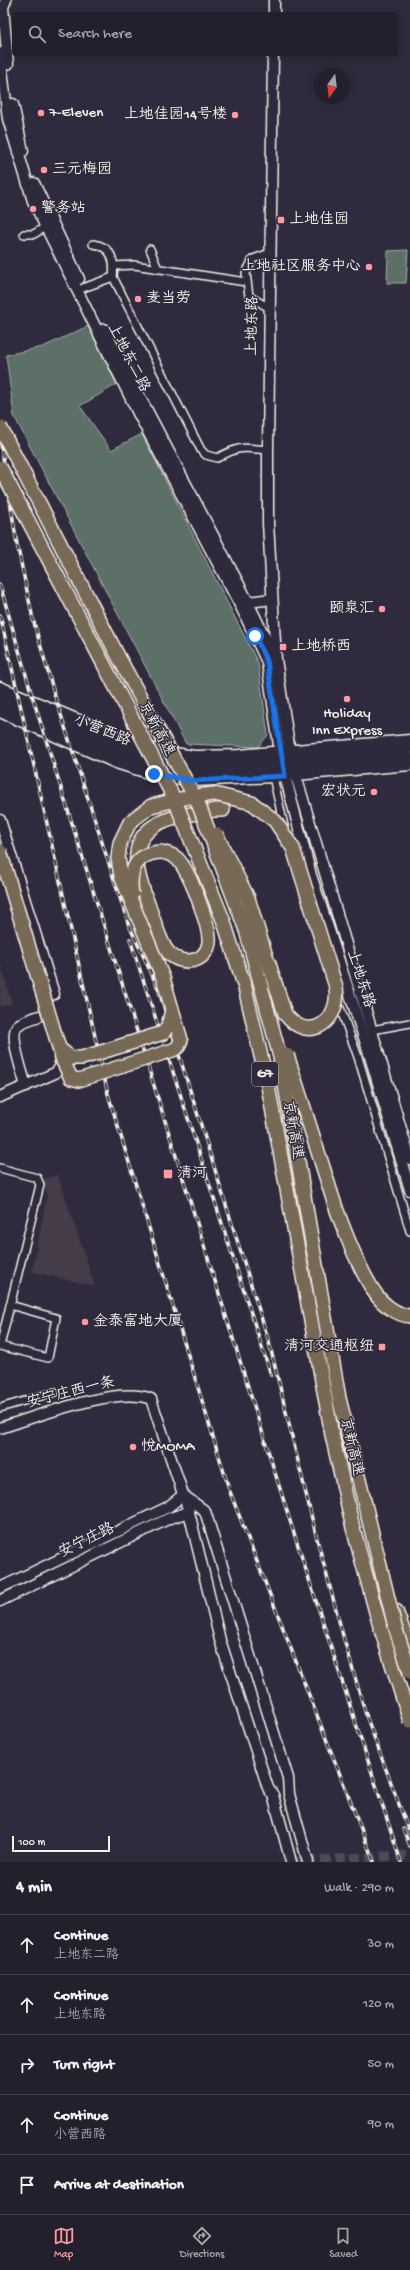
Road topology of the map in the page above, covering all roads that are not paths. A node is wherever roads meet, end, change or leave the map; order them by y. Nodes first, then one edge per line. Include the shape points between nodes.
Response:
1 (6, 0) edge
2 (274, 0) edge
3 (274, 12) edge
4 (0, 53) edge
5 (273, 56) edge
6 (45, 227) junction
7 (24, 234) dead end
8 (93, 244) dead end
9 (150, 249) dead end
10 (270, 252) junction
11 (114, 266) junction
12 (158, 269) junction
13 (113, 277) junction
14 (246, 282) junction
15 (83, 288) junction
16 (269, 308) junction
17 (0, 427) edge
18 (268, 450) junction
19 (0, 467) edge
20 (272, 599) junction
21 (248, 602) junction
22 (271, 660) junction
23 (0, 687) edge
24 (0, 696) edge
25 (0, 704) edge
26 (0, 712) edge
27 (410, 740) edge
28 (410, 748) edge
29 (410, 757) edge
30 (293, 763) junction
31 (282, 764) junction
32 (410, 765) edge
33 (273, 777) junction
34 (198, 803) junction
35 (223, 810) dead end
36 (0, 820) edge
37 (0, 850) edge
38 (142, 928) junction
39 (268, 961) junction
40 (172, 1009) junction
41 (45, 1014) junction
42 (410, 1023) edge
43 (372, 1030) junction
44 (62, 1055) junction
45 (26, 1086) junction
46 (0, 1097) edge
47 (408, 1144) edge
48 (410, 1159) edge
49 (0, 1168) edge
50 (410, 1190) edge
51 (410, 1231) edge
52 (10, 1305) junction
53 (410, 1316) edge
54 (0, 1346) edge
55 (55, 1392) dead end
56 (0, 1408) edge
57 (0, 1428) edge
58 (183, 1495) junction
59 (189, 1512) junction
60 (382, 1576) junction
61 (0, 1588) edge
62 (0, 1601) edge
63 (410, 1649) edge
64 (410, 1672) edge
65 (410, 1722) edge
66 (290, 1862) edge
67 (308, 1862) edge

1 - 15 street, 上地东二路 via 3,7 12,99 24,156 48,215
2 - 3 street
4 - 6 street, 上地东二路 via 6,110 12,137 33,201
5 - 10 street, 上地东路
6 - 7 street via 34,234
6 - 22 street, 上地东二路
8 - 11 street via 100,244 111,252
9 - 12 street
10 - 14 street via 253,259 246,273
10 - 16 street, 上地东路
11 - 12 street
11 - 13 street
12 - 14 street
13 - 15 street
13 - 18 street via 200,450 217,458 246,446
14 - 16 street via 249,296
15 - 21 street, 上地东二路
16 - 18 street, 上地东路
17 - 34 highway, 京新高速 / G7, bridge via 118,656
18 - 20 street, 上地东路
19 - 65 highway, 京新高速 / G7, bridge via 174,798 224,922 244,988 268,1086 334,1443 368,1579
20 - 21 street
20 - 22 street, 上地东路
21 - 22 street, 上地东二路
22 - 30 street
22 - 31 street, 上地东路
23 - 31 street, 小营西路 via 127,740 160,751
24 - 31 street, 小营西路 via 123,748 158,759 194,764
25 - 31 street, 小营西路 via 119,756 157,766 195,772
26 - 33 street, 小营西路 via 116,763 154,774 194,781
27 - 30 street
28 - 30 street
29 - 30 street
30 - 31 street, 小营西路
30 - 31 street
30 - 32 street
30 - 43 street, 上地东路
31 - 33 street, 小营西路
31 - 50 street, 上地东路 via 313,882
33 - 51 street via 297,874 358,1057
34 - 39 highway, bridge via 226,850 248,898
34 - 60 highway, 京新高速 / G7, bridge via 246,930 266,998 280,1057 339,1398
35 - 38 highway, bridge via 168,820 155,825 142,837 138,845 138,873 163,945 171,957 178,960 192,961 206,949 208,930 186,870 176,857 161,852 146,854 134,867 131,875 134,904
36 - 41 street via 54,994 48,996
37 - 44 highway, bridge
38 - 39 highway, bridge via 121,876 118,858 120,843 130,822 151,806 189,797 214,794 252,803 275,821 293,848 336,987 338,998 331,1018 312,1028 305,1028 290,1020 285,1014
38 - 40 highway, bridge via 163,978
39 - 53 highway, bridge via 287,1055 328,1183 375,1294 396,1311
40 - 44 highway, bridge via 168,1026 163,1033 82,1058
40 - 44 highway, bridge via 180,1044 173,1050 79,1080 71,1078
41 - 45 street via 19,1025 15,1030 15,1043
41 - 45 street via 61,1067 55,1073
42 - 43 street
43 - 47 street, 上地东路
45 - 46 street
47 - 48 street, 上地东路
49 - 52 street via 36,1178 40,1185
52 - 54 street
52 - 54 street via 56,1318 48,1358
55 - 56 street
57 - 58 street, 安宁庄西一条 via 77,1405 127,1394 142,1395 151,1399
58 - 59 street, 安宁庄西一条
58 - 61 street, 安宁庄路 via 168,1507
58 - 67 street via 205,1511 288,1778 289,1794
59 - 62 street, 安宁庄路 via 170,1518
59 - 66 street, 安宁庄西一条 via 220,1640 268,1788 273,1795
60 - 63 highway, bridge
60 - 64 highway, 京新高速 / G7, bridge

